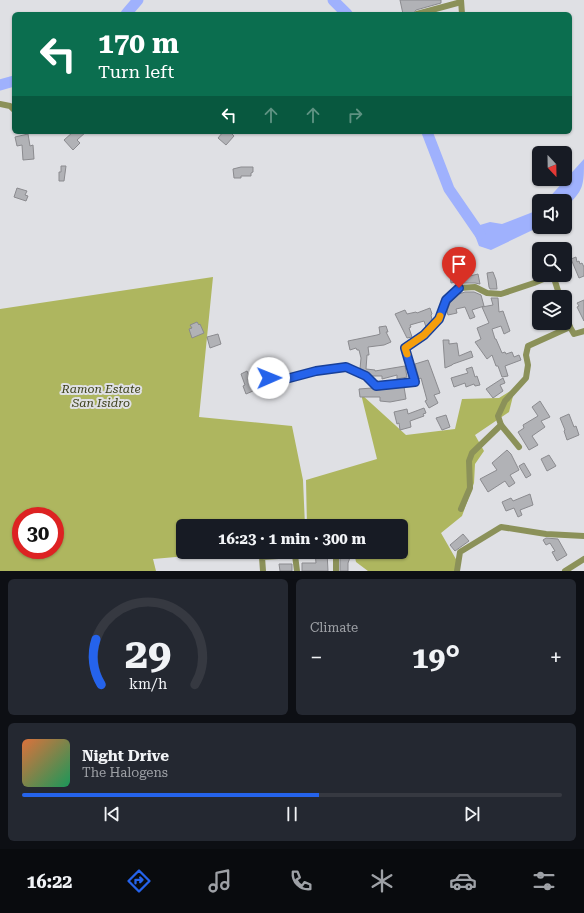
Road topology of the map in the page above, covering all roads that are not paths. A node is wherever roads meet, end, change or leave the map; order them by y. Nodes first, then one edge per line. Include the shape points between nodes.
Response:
1 (461, 1) edge
2 (424, 12) edge
3 (462, 12) edge
4 (0, 104) edge
5 (12, 108) edge
6 (558, 290) edge
7 (563, 330) edge
8 (572, 330) edge
9 (584, 331) edge
10 (256, 377) dead end
11 (502, 424) junction
12 (519, 447) dead end
13 (461, 509) dead end
14 (584, 536) edge
15 (336, 559) edge
16 (584, 559) edge
17 (263, 571) edge
18 (297, 571) edge
19 (336, 571) edge
20 (457, 571) edge
21 (565, 571) edge

1 - 2 street
1 - 3 street
4 - 5 street
6 - 10 street via 553,275 501,294 487,293 475,287 459,288 446,300 439,319 424,335 405,348 415,382 376,386 366,376 346,367 316,371 282,380
7 - 11 street via 528,346 526,378 501,408 498,416
8 - 9 street via 574,334
11 - 12 street
11 - 13 street via 472,453 469,461 470,488
14 - 20 street via 546,534 501,527 460,552
15 - 19 street
16 - 21 street
17 - 18 street via 262,556 295,555

